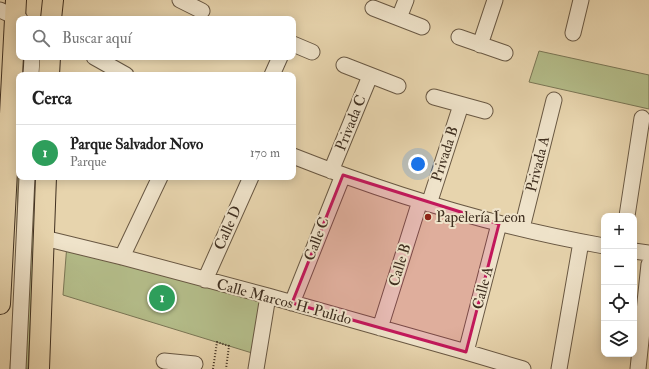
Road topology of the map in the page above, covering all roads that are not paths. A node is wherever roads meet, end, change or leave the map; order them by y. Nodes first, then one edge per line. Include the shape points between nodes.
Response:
1 (53, 0) edge
2 (180, 0) edge
3 (406, 0) edge
4 (495, 0) edge
5 (581, 0) edge
6 (373, 8) dead end
7 (203, 10) edge
8 (13, 11) edge
9 (52, 16) edge
10 (399, 18) junction
11 (422, 27) dead end
12 (573, 34) dead end
13 (459, 37) dead end
14 (296, 45) edge
15 (480, 45) junction
16 (312, 52) dead end
17 (505, 53) dead end
18 (39, 60) edge
19 (42, 60) edge
20 (99, 60) edge
21 (279, 60) edge
22 (344, 65) dead end
23 (33, 72) edge
24 (48, 72) edge
25 (121, 72) edge
26 (273, 72) edge
27 (370, 76) junction
28 (398, 86) dead end
29 (434, 97) dead end
30 (554, 100) dead end
31 (462, 105) junction
32 (486, 111) dead end
33 (642, 118) dead end
34 (296, 157) edge
35 (337, 173) junction
36 (26, 180) edge
37 (46, 180) edge
38 (159, 180) edge
39 (250, 180) edge
40 (424, 202) junction
41 (627, 213) edge
42 (2, 218) edge
43 (499, 224) junction
44 (522, 228) junction
45 (44, 238) junction
46 (581, 242) junction
47 (601, 245) edge
48 (637, 251) edge
49 (649, 253) edge
50 (122, 257) junction
51 (1, 258) edge
52 (649, 264) edge
53 (205, 280) junction
54 (268, 296) junction
55 (292, 303) junction
56 (0, 304) edge
57 (380, 328) junction
58 (466, 352) junction
59 (173, 364) edge
60 (195, 364) dead end
61 (18, 369) edge
62 (39, 369) edge
63 (256, 369) edge
64 (523, 369) edge
65 (559, 369) edge
66 (638, 369) edge

1 - 9 main road
2 - 7 street
3 - 10 street
4 - 15 street
5 - 12 street
6 - 10 street
8 - 42 main road
10 - 11 street
13 - 15 street
14 - 16 street
15 - 17 street
18 - 23 street
19 - 24 main road
20 - 25 street
21 - 26 street
22 - 27 street, Privada C
27 - 28 street, Privada C
27 - 35 street, Privada C
29 - 31 street
30 - 44 street, Privada A
31 - 32 street
31 - 40 street, Privada B
33 - 41 street
34 - 35 street
35 - 40 street
35 - 55 street, Calle C
36 - 61 street
37 - 45 main road
38 - 50 street
39 - 53 street, Calle D
40 - 43 street
40 - 57 street, Calle B
42 - 51 main road
43 - 44 street
43 - 58 street, Calle A
44 - 46 street
45 - 50 street, Calle Marcos H. Pulido
45 - 62 main road
46 - 47 street
46 - 65 street
48 - 49 street
50 - 53 street, Calle Marcos H. Pulido
51 - 56 main road
52 - 66 street
53 - 54 street, Calle Marcos H. Pulido
54 - 55 street, Calle Marcos H. Pulido
54 - 63 street
55 - 57 street, Calle Marcos H. Pulido
57 - 58 street, Calle Marcos H. Pulido
58 - 64 street, Calle Marcos H. Pulido
59 - 60 street

